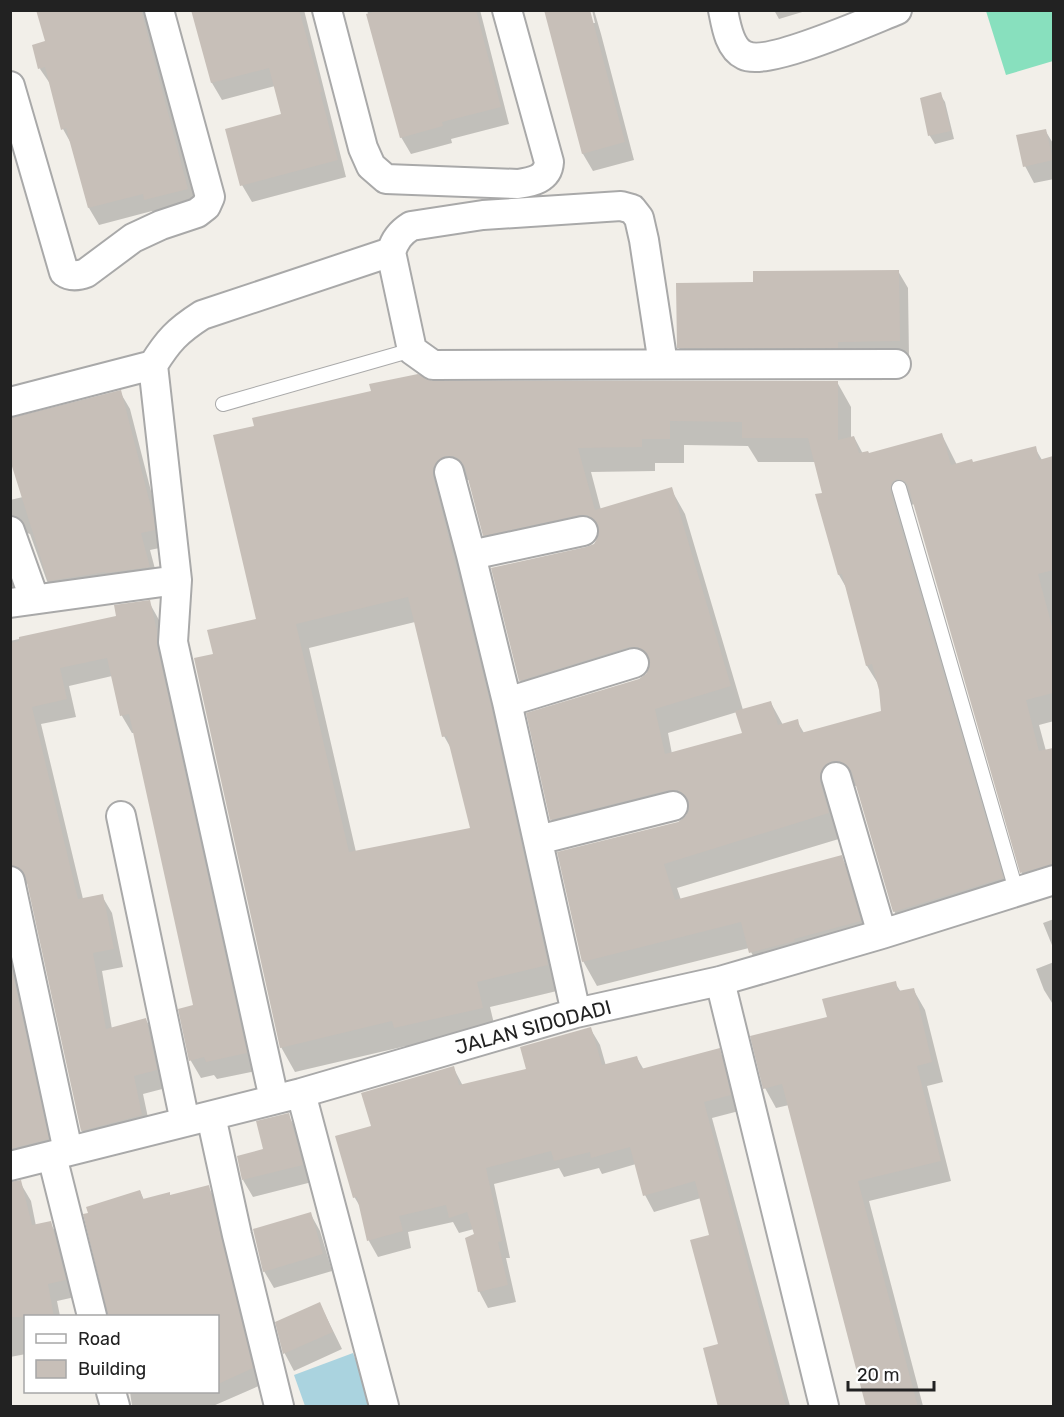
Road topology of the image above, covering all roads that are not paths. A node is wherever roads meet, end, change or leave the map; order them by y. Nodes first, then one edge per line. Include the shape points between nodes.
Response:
1 (159, 10) edge
2 (327, 10) edge
3 (507, 10) edge
4 (723, 10) edge
5 (897, 10) edge
6 (10, 86) edge
7 (391, 252) junction
8 (412, 350) junction
9 (663, 364) junction
10 (896, 364) dead end
11 (153, 365) junction
12 (10, 402) edge
13 (223, 404) dead end
14 (449, 472) dead end
15 (899, 488) dead end
16 (10, 531) edge
17 (583, 531) dead end
18 (471, 555) junction
19 (177, 580) junction
20 (22, 601) edge
21 (634, 663) dead end
22 (507, 702) junction
23 (836, 777) dead end
24 (673, 806) dead end
25 (120, 816) dead end
26 (538, 840) junction
27 (1053, 880) edge
28 (10, 881) edge
29 (1016, 890) junction
30 (882, 934) junction
31 (720, 981) junction
32 (576, 1013) junction
33 (287, 1096) junction
34 (198, 1119) junction
35 (60, 1154) junction
36 (10, 1166) edge
37 (92, 1315) edge
38 (279, 1407) edge
39 (384, 1407) edge
40 (824, 1407) edge

1 - 6 street via 210,196 197,213 133,238 86,273 78,276 64,272
2 - 3 street via 371,166 386,179 518,184 538,180 549,162
4 - 5 street via 735,49 753,58 785,52
7 - 8 street
7 - 9 street via 402,231 426,222 483,214 627,206 639,218 645,240
7 - 11 street via 202,315 168,341
8 - 9 street via 433,365
8 - 13 lane
9 - 10 street
11 - 12 street
11 - 19 street
14 - 18 street
15 - 29 lane
16 - 20 street
17 - 18 street
18 - 22 street
19 - 20 street
19 - 33 street via 173,642
21 - 22 street
22 - 26 street
23 - 30 street
24 - 26 street
25 - 34 street
26 - 32 street
27 - 29 street, JALAN SIDODADI
28 - 35 street
29 - 30 street, JALAN SIDODADI
30 - 31 street, JALAN SIDODADI
31 - 32 street, JALAN SIDODADI
31 - 40 street
32 - 33 street, JALAN SIDODADI
33 - 34 street, JALAN SIDODADI
33 - 39 street
34 - 35 street, JALAN SIDODADI
34 - 38 street via 237,1234
35 - 36 street, JALAN SIDODADI
35 - 37 street

